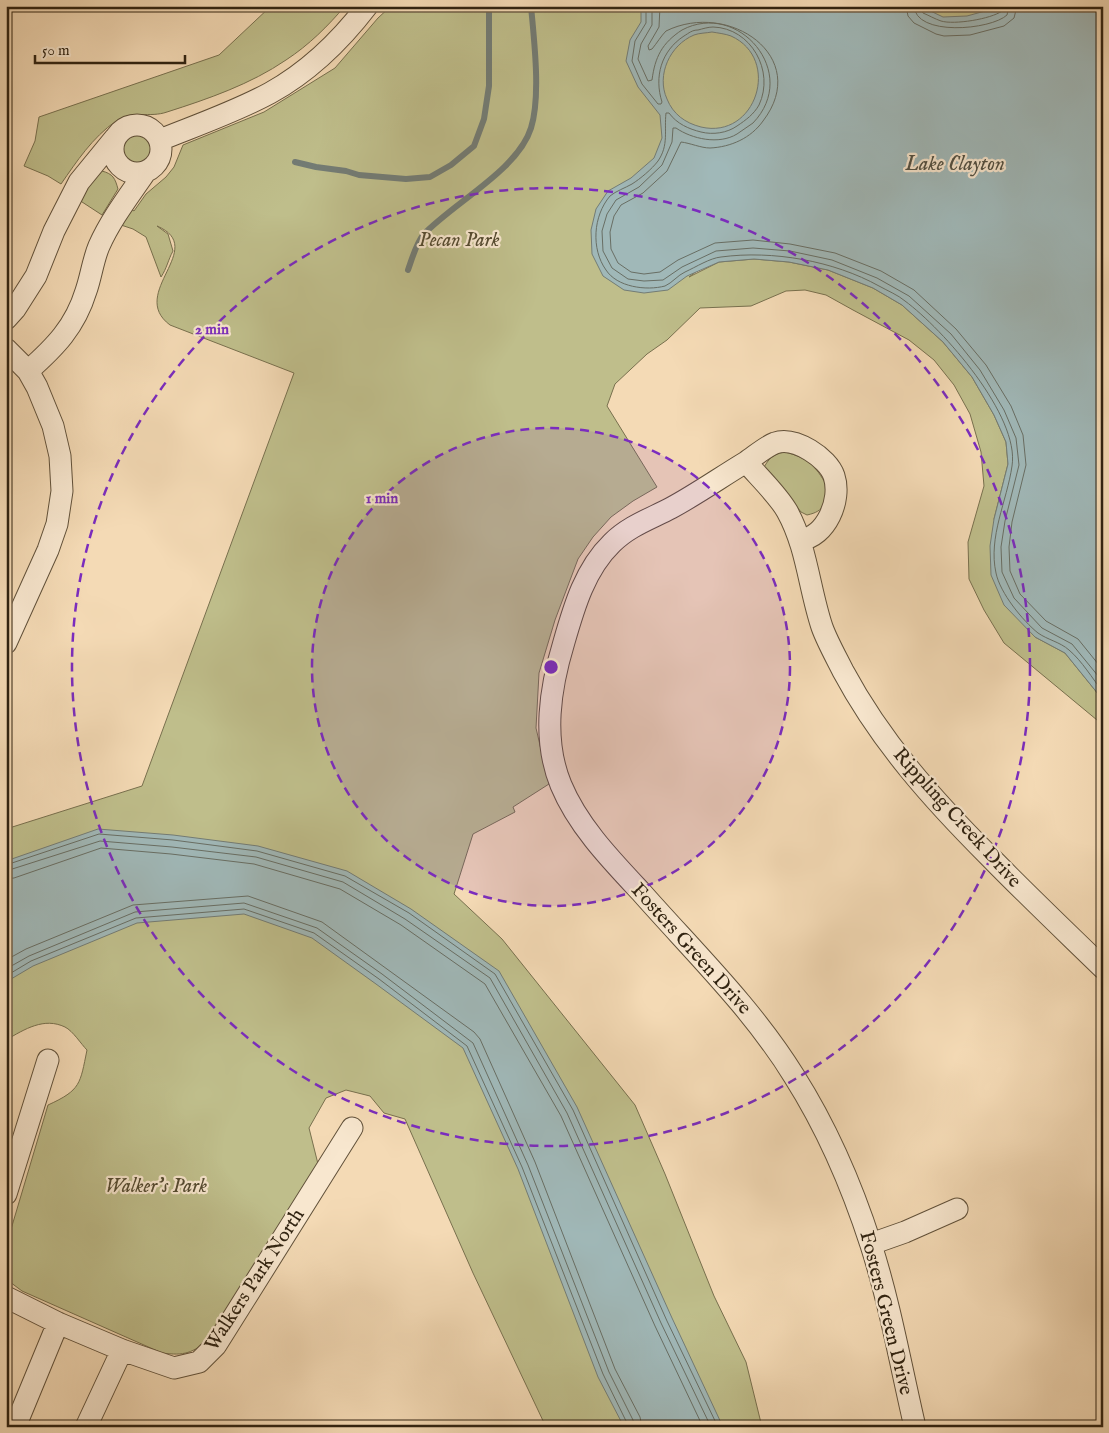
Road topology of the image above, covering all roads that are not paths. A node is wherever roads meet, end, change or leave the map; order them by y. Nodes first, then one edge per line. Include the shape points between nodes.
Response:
1 (367, 6) edge
2 (115, 138) junction
3 (160, 140) junction
4 (146, 172) junction
5 (6, 319) edge
6 (6, 349) edge
7 (28, 371) junction
8 (746, 462) junction
9 (800, 540) junction
10 (6, 644) edge
11 (1103, 968) edge
12 (48, 1060) dead end
13 (352, 1128) dead end
14 (6, 1194) edge
15 (957, 1209) dead end
16 (871, 1244) junction
17 (6, 1297) edge
18 (58, 1324) junction
19 (122, 1350) junction
20 (15, 1427) edge
21 (86, 1427) edge
22 (915, 1427) edge

1 - 3 street via 324,54 271,92
2 - 3 street via 129,126 138,124 147,126
2 - 4 street via 113,148 120,166 128,171
2 - 5 street via 79,182 36,276
3 - 4 street via 160,158
4 - 7 street via 114,217 98,248 77,316 53,348
6 - 7 street
7 - 10 street via 53,426 60,456 62,491 51,541
8 - 9 street, Rippling Creek Drive via 786,510
8 - 9 street via 775,443 787,441 802,445 824,461 834,475 837,494 823,528
8 - 16 street, Fosters Green Drive via 671,508 648,518 614,541 599,558 575,606 556,667 550,736 561,784 584,824 612,861 741,1004 795,1076 846,1174
9 - 11 street, Rippling Creek Drive via 822,628 867,713 894,752 972,839
12 - 14 street
13 - 19 street, Walkers Park North via 216,1345 199,1362 174,1368
15 - 16 street
16 - 22 street, Fosters Green Drive
17 - 18 street, Walkers Park North
18 - 19 street, Walkers Park North
18 - 20 street
19 - 21 street

